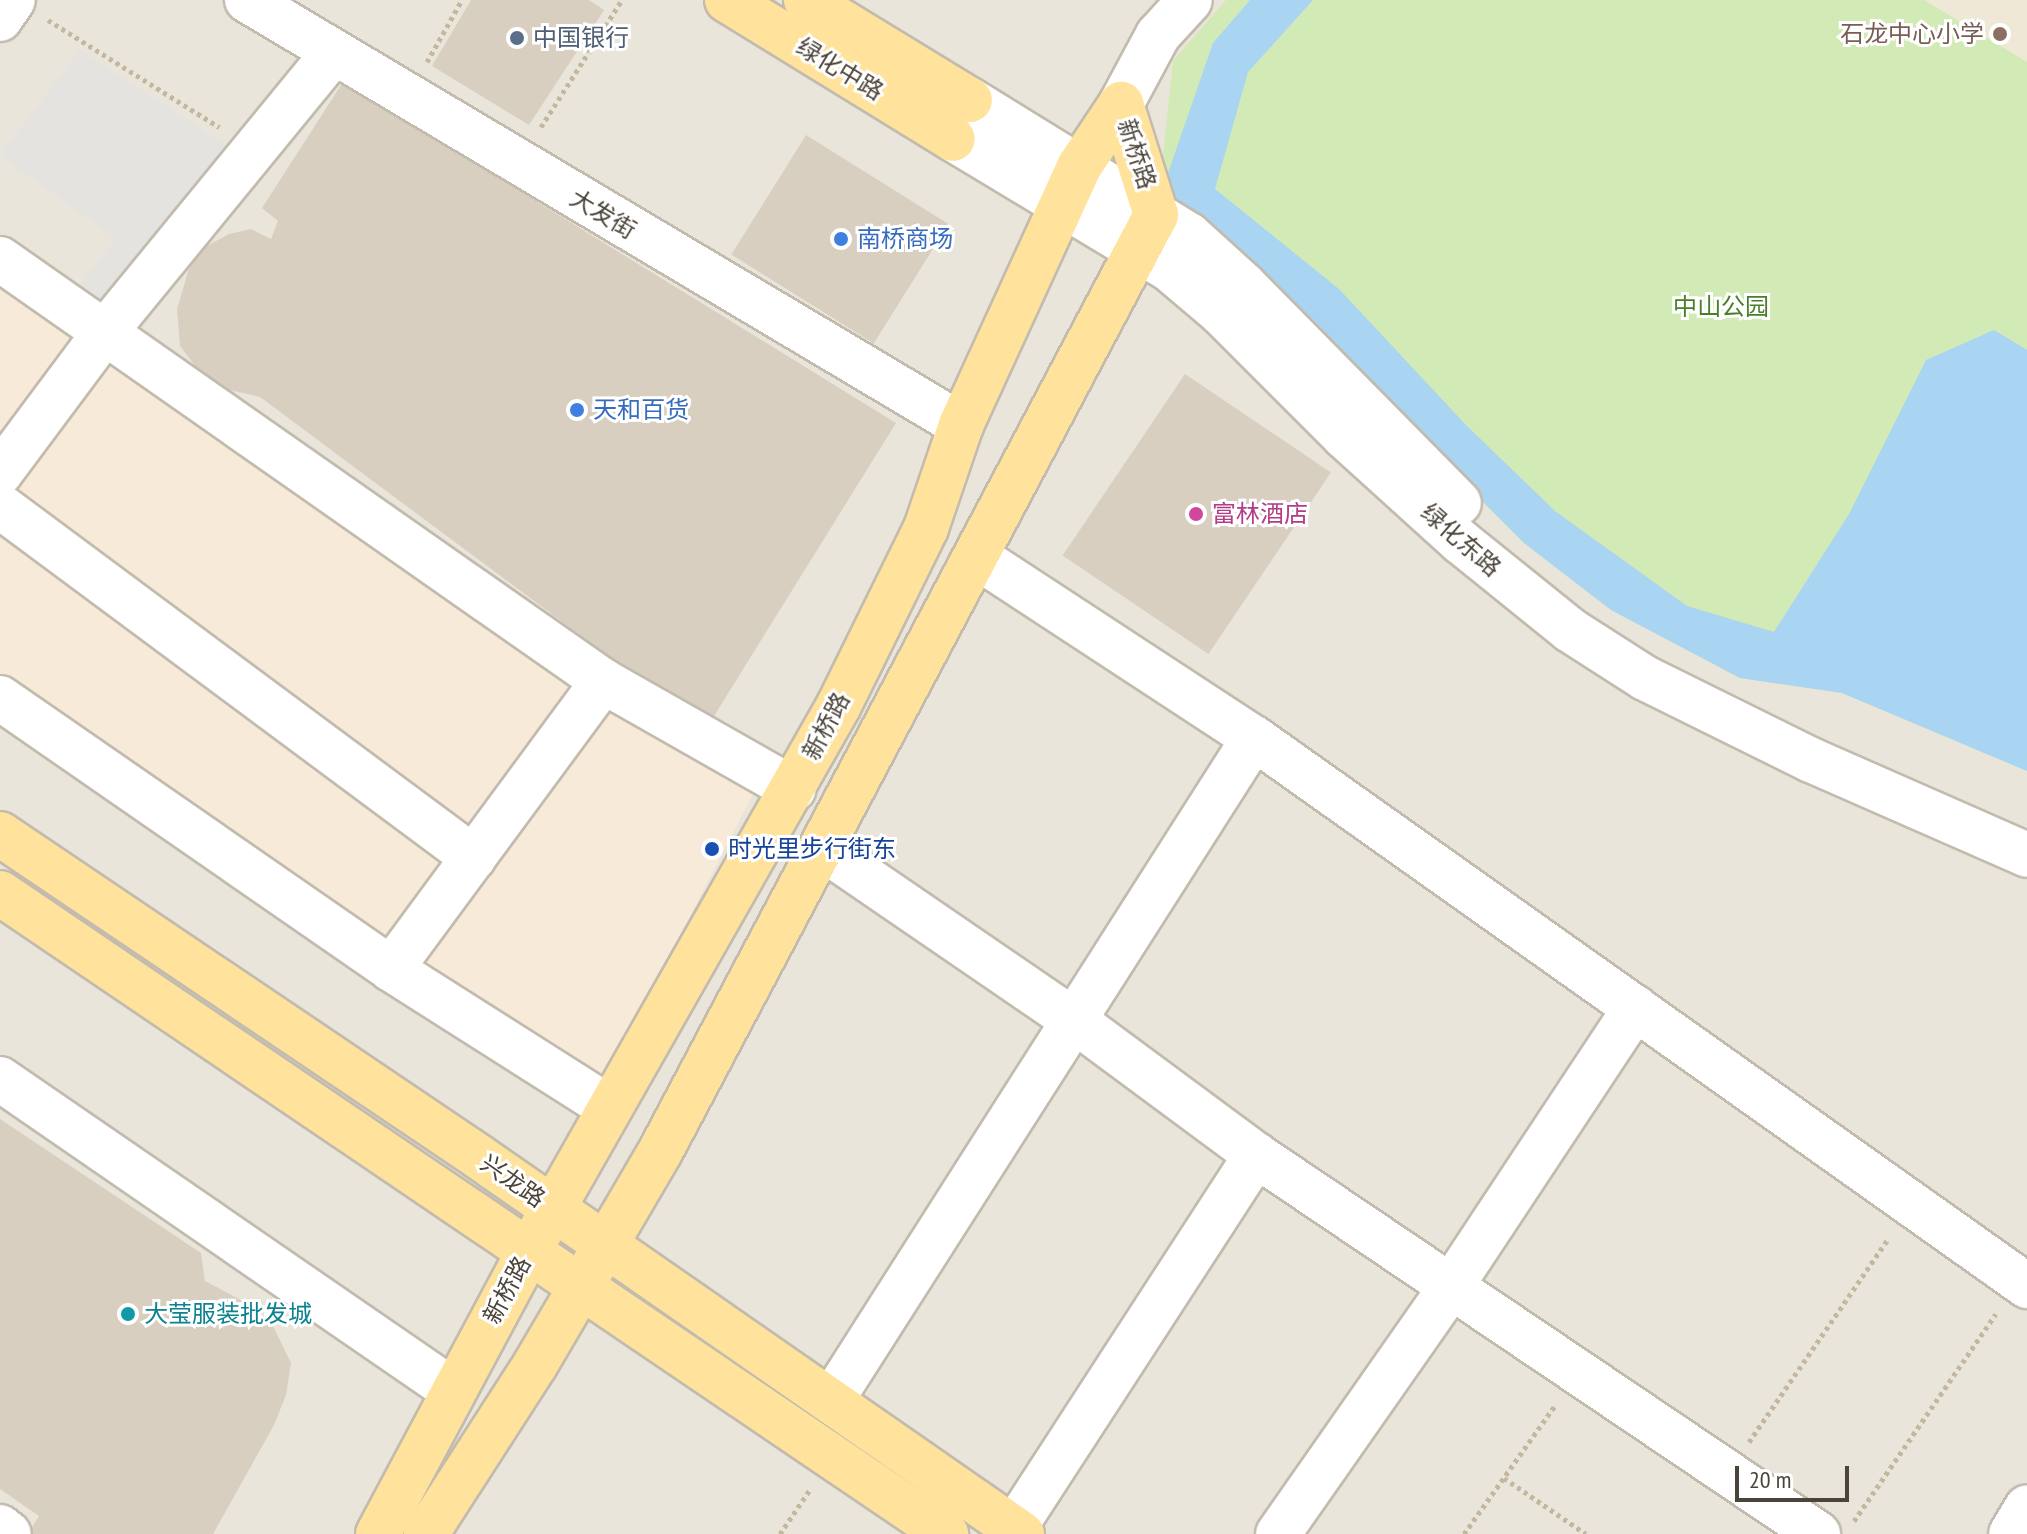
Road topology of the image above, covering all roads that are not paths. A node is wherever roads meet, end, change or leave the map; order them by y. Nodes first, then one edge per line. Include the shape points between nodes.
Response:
1 (247, 0) edge
2 (727, 0) edge
3 (806, 0) edge
4 (1190, 0) edge
5 (28, 8) edge
6 (0, 19) edge
7 (333, 53) junction
8 (1121, 104) junction
9 (962, 119) junction
10 (1071, 186) junction
11 (1147, 232) junction
12 (0, 259) edge
13 (105, 332) junction
14 (961, 425) junction
15 (1, 479) edge
16 (977, 557) junction
17 (603, 681) junction
18 (0, 698) edge
19 (1254, 738) junction
20 (793, 789) junction
21 (2027, 827) edge
22 (0, 834) edge
23 (822, 848) junction
24 (2027, 855) edge
25 (474, 858) junction
26 (0, 893) edge
27 (391, 969) junction
28 (1635, 1008) junction
29 (1075, 1021) junction
30 (0, 1079) edge
31 (596, 1099) dead end
32 (1256, 1155) junction
33 (553, 1209) junction
34 (605, 1245) junction
35 (529, 1251) junction
36 (2023, 1283) edge
37 (581, 1286) junction
38 (1450, 1288) junction
39 (452, 1390) junction
40 (831, 1401) junction
41 (2027, 1507) edge
42 (0, 1527) edge
43 (397, 1530) edge
44 (1018, 1531) edge
45 (9, 1534) edge
46 (946, 1534) edge
47 (1278, 1534) edge
48 (1818, 1534) edge
49 (2011, 1534) edge

1 - 7 street, 大发街
2 - 9 main road, 绿化中路
3 - 9 main road, 绿化中路
4 - 8 street via 1158,35
5 - 6 street
7 - 13 street
7 - 14 street, 大发街
8 - 10 main road, 新桥路
8 - 11 main road, 新桥路
9 - 10 street, 绿化东路
10 - 11 street, 绿化东路
10 - 14 main road, 新桥路
11 - 16 main road, 新桥路
11 - 21 street, 绿化东路 via 1189,235 1476,520 1583,607 1668,661 1818,736
11 - 24 street, 绿化东路 via 1168,268 1221,313 1345,437 1461,542 1570,630 1645,678 1811,760
12 - 13 street
13 - 15 street
13 - 17 street
14 - 20 main road, 新桥路 via 926,528
15 - 25 street
16 - 19 street
16 - 23 main road, 新桥路
17 - 20 street
17 - 25 street
18 - 27 street
19 - 28 street
19 - 29 street
20 - 33 main road, 新桥路
22 - 33 main road, 兴龙路
23 - 29 street
23 - 34 main road, 新桥路
25 - 27 street
26 - 35 main road, 兴龙路
27 - 31 street
28 - 36 street
28 - 38 street
29 - 32 street
29 - 40 street
30 - 39 street
32 - 38 street
32 - 44 street
33 - 34 main road, 兴龙路
33 - 35 main road, 新桥路
34 - 37 main road, 新桥路
34 - 40 main road, 兴龙路
35 - 37 main road, 兴龙路
35 - 39 main road, 新桥路
37 - 43 main road, 新桥路
37 - 46 main road, 兴龙路
38 - 47 street
38 - 48 street
39 - 43 main road, 新桥路
40 - 44 main road, 兴龙路
41 - 49 street
42 - 45 street

